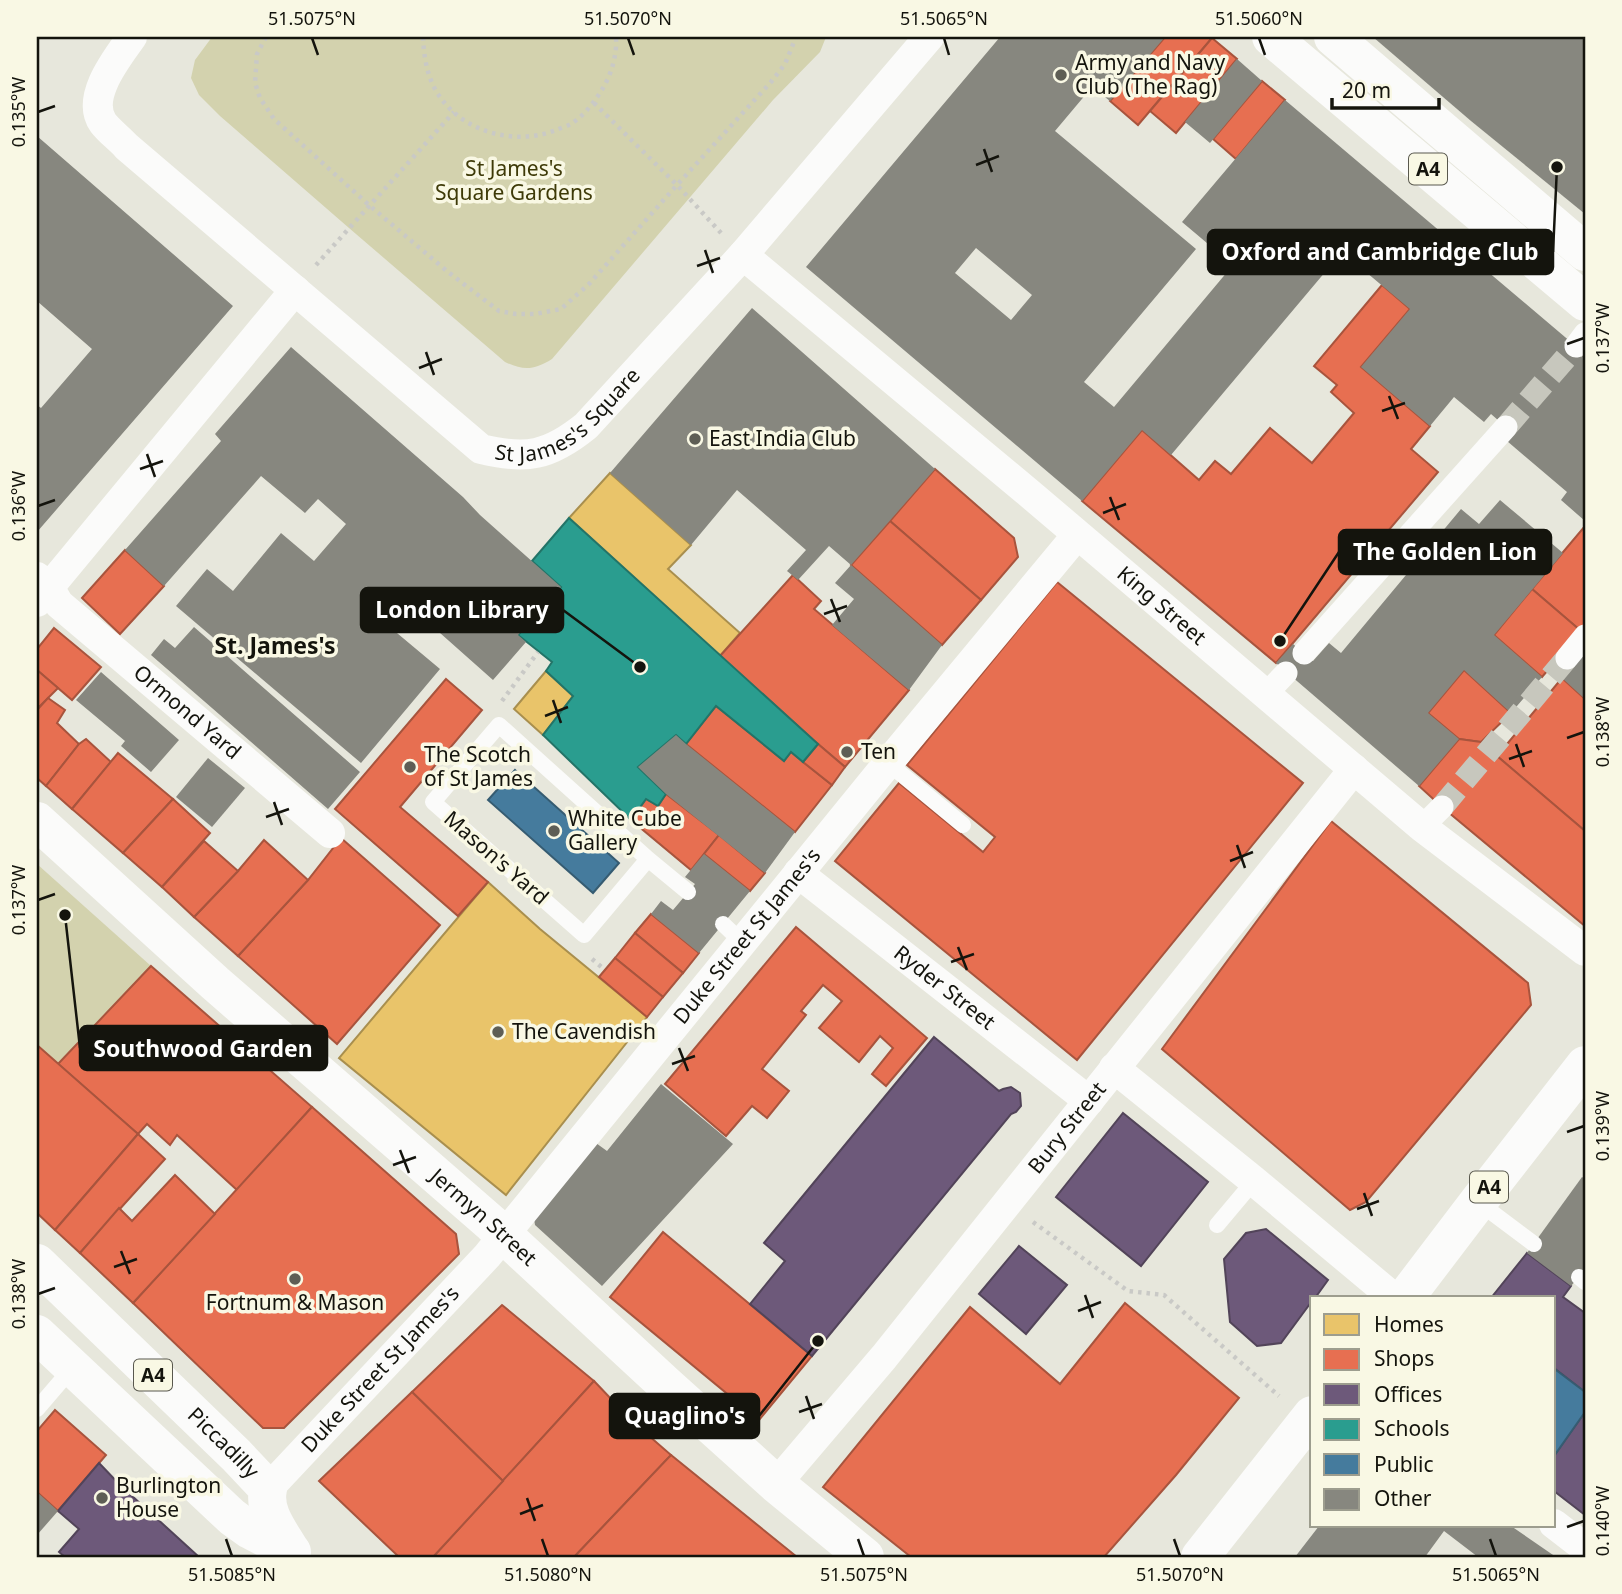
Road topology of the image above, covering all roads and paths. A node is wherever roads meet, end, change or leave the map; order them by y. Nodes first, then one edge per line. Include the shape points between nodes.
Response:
1 (132, 37) edge
2 (266, 37) edge
3 (423, 37) edge
4 (616, 37) edge
5 (796, 37) edge
6 (929, 37) edge
7 (1271, 37) edge
8 (1333, 37) edge
9 (594, 103) junction
10 (454, 113) junction
11 (677, 184) junction
12 (370, 206) junction
13 (1585, 252) edge
14 (743, 255) junction
15 (295, 290) junction
16 (1585, 302) edge
17 (1506, 428) tunnel mouth
18 (1077, 535) junction
19 (41, 589) edge
20 (1585, 636) edge
21 (538, 652) dead end
22 (1304, 653) dead end
23 (1567, 657) tunnel mouth
24 (1286, 673) dead end
25 (1266, 694) junction
26 (499, 725) junction
27 (888, 763) junction
28 (1354, 769) junction
29 (37, 821) edge
30 (963, 825) dead end
31 (330, 833) dead end
32 (648, 859) junction
33 (798, 873) junction
34 (688, 892) dead end
35 (1585, 951) edge
36 (1114, 1069) junction
37 (1582, 1076) edge
38 (1089, 1101) junction
39 (1254, 1181) junction
40 (1478, 1202) junction
41 (1029, 1219) dead end
42 (1217, 1225) dead end
43 (504, 1235) junction
44 (1534, 1244) dead end
45 (37, 1263) edge
46 (1392, 1296) edge
47 (1407, 1296) edge
48 (37, 1334) edge
49 (73, 1367) junction
50 (1264, 1384) dead end
51 (37, 1409) edge
52 (1310, 1419) edge
53 (776, 1484) junction
54 (268, 1489) junction
55 (1556, 1526) edge
56 (1585, 1548) edge
57 (296, 1556) edge
58 (865, 1557) edge
59 (1200, 1557) edge

1 - 15 street, St James's Square via 111,66 97,100 102,121
2 - 12 path via 257,54 255,83 260,99 274,119
3 - 10 path via 424,61 435,89
4 - 9 path via 610,77
5 - 11 path via 771,82
6 - 14 street, St James's Square
7 - 16 main road, A4
8 - 13 main road, A4
9 - 10 path via 571,124 542,136 511,137 480,130
9 - 11 path
10 - 12 path
11 - 12 path via 589,284 561,309 535,314 499,311
11 - 14 path
12 - 15 path
14 - 15 street, St James's Square via 586,426 566,443 529,455 481,449
14 - 18 street, King Street
15 - 19 street
17 - 22 street
18 - 25 street, King Street
18 - 27 street, Duke Street St James's
19 - 31 street, Ormond Yard
20 - 23 street
21 - 26 path via 498,707
24 - 25 street
25 - 28 street, King Street
26 - 32 lane
26 - 32 lane, Mason's Yard via 433,802 584,935
27 - 30 lane
27 - 33 street, Duke Street St James's
28 - 35 street, King Street via 1432,817
28 - 36 street, Bury Street
29 - 43 main road, Jermyn Street
32 - 34 lane
33 - 38 street, Ryder Street
33 - 43 street, Duke Street St James's via 733,933
36 - 38 street, Bury Street
36 - 39 street
37 - 40 main road, A4
38 - 53 street, Bury Street
39 - 42 lane
39 - 46 street
40 - 44 lane
40 - 47 main road, A4
41 - 50 path via 1128,1291 1164,1295
43 - 53 main road, Jermyn Street
43 - 54 street, Duke Street St James's
45 - 54 main road, Piccadilly / A4
48 - 49 main road, Piccadilly / A4
49 - 51 lane
49 - 57 main road, Piccadilly / A4 via 232,1517
52 - 59 main road
53 - 58 main road, Jermyn Street
54 - 57 main road, Piccadilly / A4 via 272,1519
55 - 56 street

